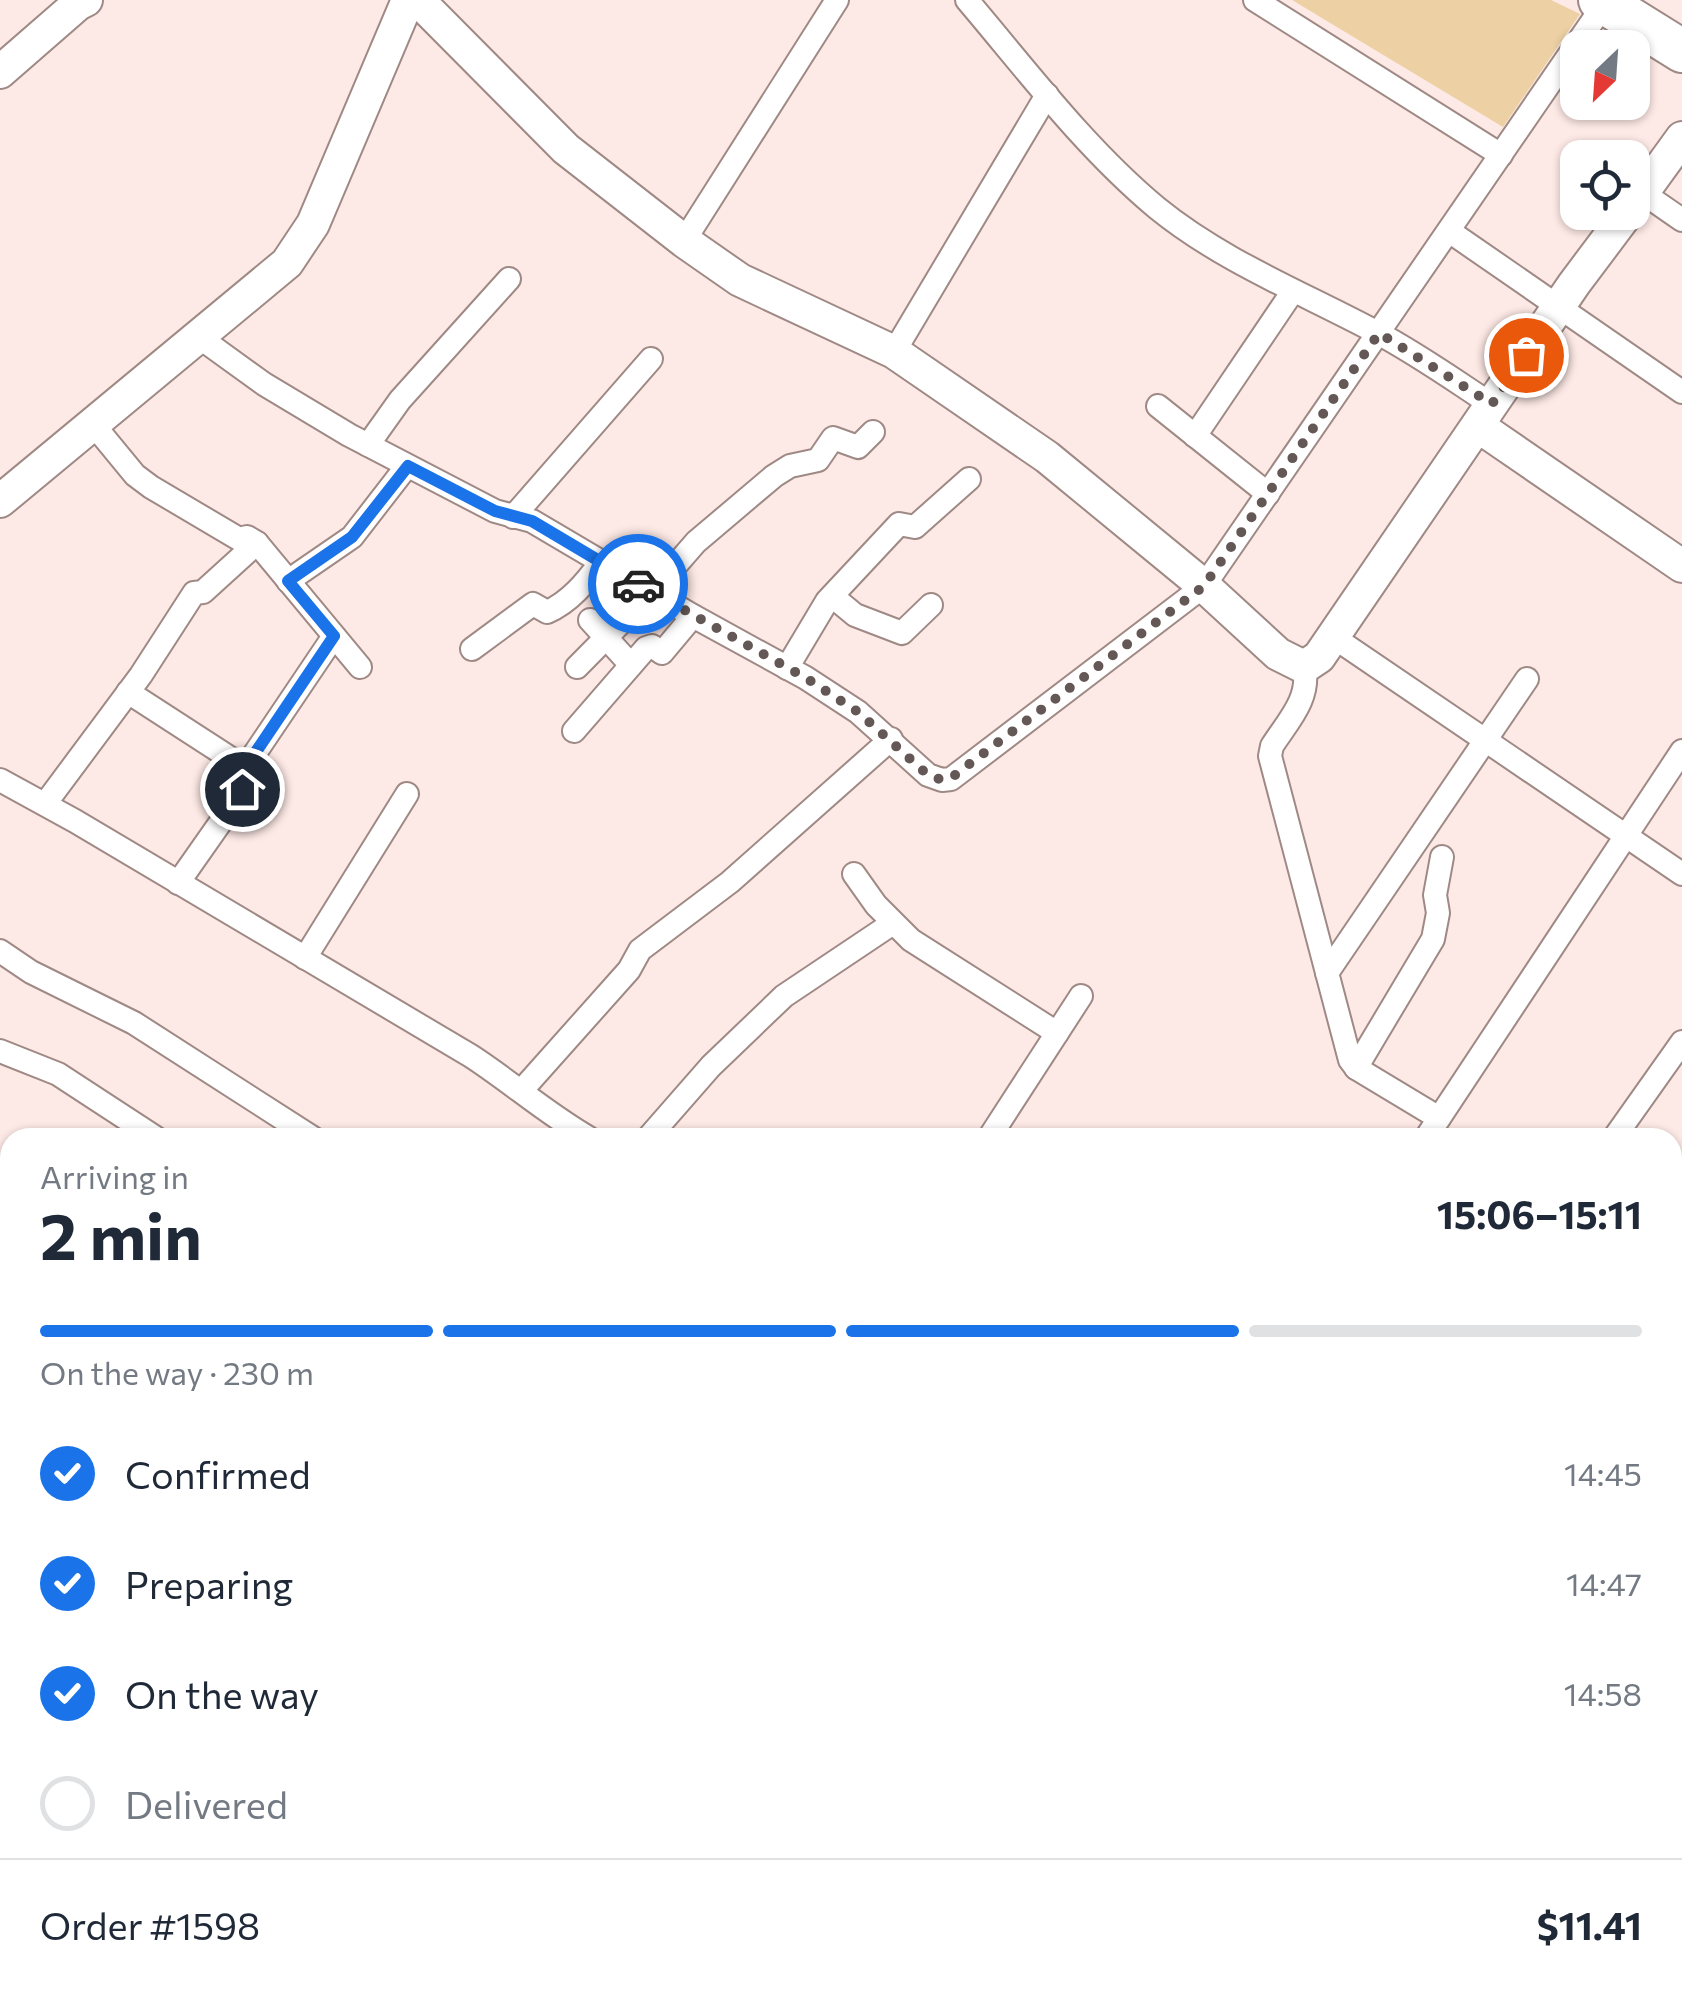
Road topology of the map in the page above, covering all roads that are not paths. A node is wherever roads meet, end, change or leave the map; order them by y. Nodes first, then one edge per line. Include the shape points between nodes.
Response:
1 (408, 0) edge
2 (418, 0) edge
3 (837, 0) edge
4 (967, 0) edge
5 (1255, 0) edge
6 (1651, 0) edge
7 (81, 1) edge
8 (1602, 2) edge
9 (1682, 20) edge
10 (1682, 51) edge
11 (0, 72) edge
12 (1048, 95) junction
13 (1682, 138) edge
14 (1501, 155) junction
15 (1650, 183) edge
16 (1650, 209) edge
17 (1682, 220) edge
18 (1616, 230) edge
19 (1448, 231) junction
20 (684, 241) junction
21 (509, 279) dead end
22 (1293, 292) junction
23 (1560, 306) junction
24 (1379, 333) junction
25 (199, 337) junction
26 (894, 352) junction
27 (651, 359) dead end
28 (1682, 392) edge
29 (1158, 406) dead end
30 (1485, 415) junction
31 (93, 424) junction
32 (873, 432) dead end
33 (1195, 436) junction
34 (368, 445) junction
35 (408, 466) junction
36 (969, 479) dead end
37 (1268, 494) junction
38 (0, 500) edge
39 (512, 517) junction
40 (256, 543) junction
41 (601, 562) junction
42 (1682, 566) edge
43 (288, 581) junction
44 (1204, 586) junction
45 (655, 594) junction
46 (832, 596) junction
47 (931, 605) dead end
48 (692, 616) junction
49 (598, 629) junction
50 (334, 636) junction
51 (1332, 636) junction
52 (472, 649) dead end
53 (631, 665) junction
54 (1304, 666) junction
55 (360, 667) dead end
56 (577, 667) dead end
57 (786, 668) junction
58 (1527, 680) dead end
59 (128, 692) junction
60 (574, 731) dead end
61 (891, 740) junction
62 (1485, 741) junction
63 (1682, 751) edge
64 (243, 771) junction
65 (0, 780) edge
66 (407, 794) dead end
67 (45, 804) junction
68 (1625, 836) junction
69 (1442, 858) dead end
70 (854, 874) dead end
71 (1682, 874) edge
72 (178, 882) junction
73 (893, 923) junction
74 (0, 952) edge
75 (305, 958) junction
76 (1327, 973) junction
77 (1081, 996) dead end
78 (0, 1033) edge
79 (1057, 1034) junction
80 (1682, 1042) edge
81 (0, 1052) edge
82 (1356, 1068) junction
83 (58, 1074) junction
84 (522, 1090) junction
85 (141, 1128) edge
86 (297, 1128) edge
87 (573, 1128) edge
88 (657, 1128) edge
89 (996, 1128) edge
90 (1432, 1128) edge
91 (1621, 1128) edge

1 - 25 street via 312,224 287,263
2 - 20 street via 566,149
3 - 20 street
4 - 12 street
5 - 14 street
6 - 9 highway
7 - 11 street
8 - 10 highway
8 - 14 street
12 - 22 street via 1092,148 1157,208
12 - 26 street
13 - 15 street
14 - 19 street
16 - 17 street
18 - 23 street
19 - 23 street
19 - 24 street
20 - 26 street via 740,280
21 - 34 street
22 - 24 street
22 - 33 street
23 - 28 street
23 - 30 street
24 - 30 street
24 - 37 street
25 - 31 street
25 - 34 street
26 - 44 street via 1047,457
27 - 39 street
29 - 33 street
30 - 42 street
30 - 51 street
31 - 38 street
31 - 40 street via 151,487
32 - 45 street via 858,447 833,438 818,460 774,476 696,542
33 - 37 street
34 - 35 street
35 - 39 street
35 - 43 street via 352,537
36 - 46 street via 915,527 899,524
37 - 44 street
39 - 41 street via 532,521
40 - 43 street
40 - 59 street via 194,593
41 - 45 street
41 - 52 street via 556,608 548,613 534,604
43 - 50 street
44 - 54 street via 1278,654
44 - 61 street via 960,774 942,780 928,775
45 - 48 street
45 - 49 street
46 - 47 street via 855,616 902,633
46 - 57 street
48 - 53 street via 663,652 648,646
48 - 57 street
49 - 53 street
49 - 56 street
50 - 55 street
50 - 64 street
51 - 54 street
51 - 62 street
53 - 60 street
54 - 76 street via 1305,694 1270,756
57 - 61 street
58 - 62 street
59 - 64 street
59 - 67 street
61 - 84 street via 730,882 640,950
62 - 68 street
62 - 76 street
63 - 68 street
64 - 72 street via 239,796
65 - 67 street
66 - 75 street
67 - 72 street
68 - 71 street
68 - 90 street
69 - 82 street via 1433,939
70 - 73 street
72 - 75 street
73 - 79 street
73 - 88 street via 784,996
74 - 86 street via 134,1024
75 - 84 street
76 - 82 street
77 - 79 street
78 - 83 street
79 - 89 street
80 - 91 street
81 - 83 street
82 - 90 street
83 - 85 street
84 - 87 street

